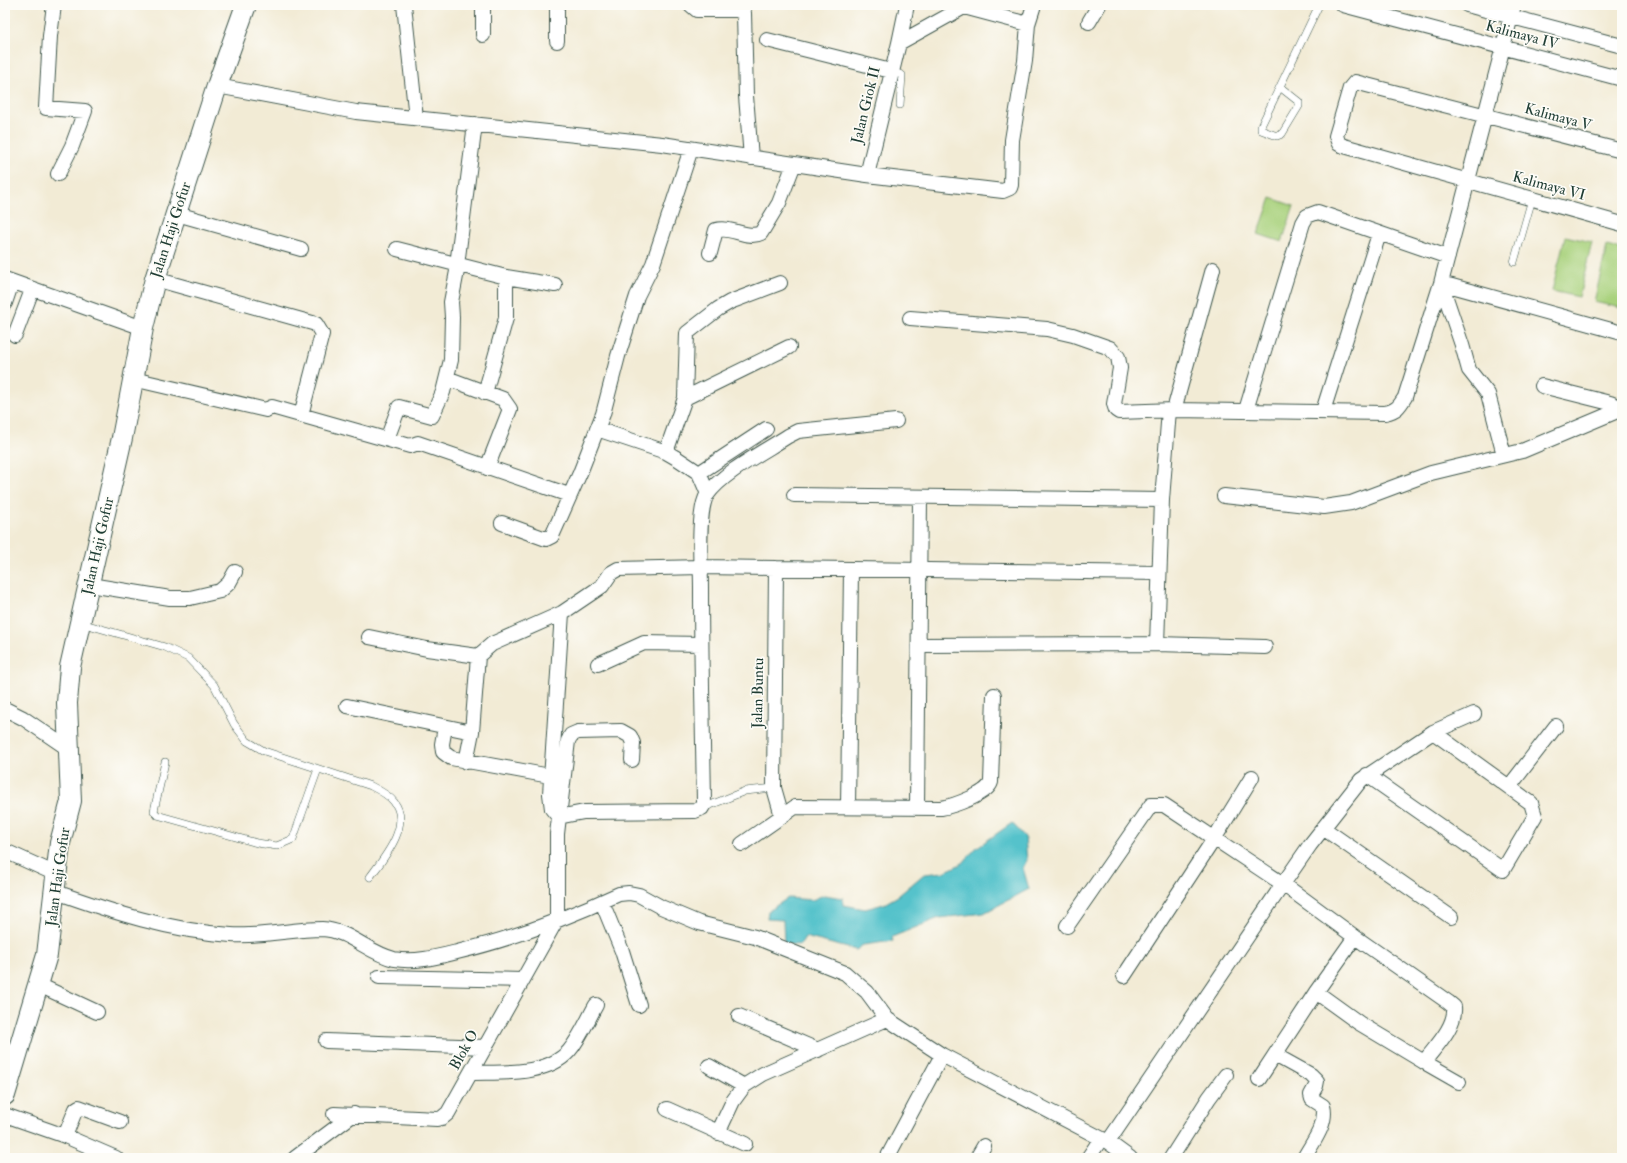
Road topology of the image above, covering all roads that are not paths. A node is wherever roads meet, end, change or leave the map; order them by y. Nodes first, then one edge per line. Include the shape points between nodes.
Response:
1 (54, 5) edge
2 (246, 5) edge
3 (404, 5) edge
4 (483, 5) edge
5 (557, 5) edge
6 (691, 5) edge
7 (906, 5) edge
8 (1034, 5) edge
9 (1099, 5) edge
10 (1319, 5) edge
11 (1343, 5) edge
12 (1467, 5) edge
13 (961, 6) edge
14 (1512, 10) edge
15 (1089, 22) dead end
16 (1028, 24) junction
17 (483, 36) dead end
18 (767, 40) dead end
19 (556, 41) dead end
20 (899, 43) junction
21 (1622, 46) edge
22 (1502, 48) junction
23 (891, 71) junction
24 (1622, 79) edge
25 (216, 86) junction
26 (1280, 87) junction
27 (900, 105) dead end
28 (1485, 115) junction
29 (416, 118) junction
30 (475, 124) junction
31 (691, 149) junction
32 (1622, 151) edge
33 (751, 158) junction
34 (794, 164) junction
35 (58, 174) dead end
36 (867, 175) junction
37 (1468, 181) junction
38 (1532, 199) junction
39 (177, 214) junction
40 (1622, 224) edge
41 (1379, 234) junction
42 (300, 249) dead end
43 (397, 249) dead end
44 (710, 254) dead end
45 (1448, 257) junction
46 (1514, 262) dead end
47 (457, 266) junction
48 (1213, 269) dead end
49 (506, 277) junction
50 (156, 279) junction
51 (9, 281) edge
52 (780, 283) dead end
53 (1441, 283) junction
54 (555, 284) dead end
55 (32, 290) junction
56 (5, 303) edge
57 (910, 318) dead end
58 (143, 328) junction
59 (1622, 333) edge
60 (16, 335) dead end
61 (789, 347) dead end
62 (447, 378) junction
63 (133, 379) junction
64 (1542, 386) dead end
65 (485, 393) junction
66 (685, 398) junction
67 (1622, 409) edge
68 (1172, 410) junction
69 (1246, 410) junction
70 (1323, 411) junction
71 (301, 415) junction
72 (896, 421) dead end
73 (597, 429) junction
74 (766, 429) dead end
75 (387, 440) junction
76 (666, 452) junction
77 (1504, 455) junction
78 (487, 468) junction
79 (700, 473) junction
80 (708, 494) junction
81 (569, 495) junction
82 (794, 495) dead end
83 (1224, 496) dead end
84 (920, 497) junction
85 (1162, 500) junction
86 (502, 523) dead end
87 (701, 567) junction
88 (776, 568) junction
89 (851, 570) junction
90 (920, 570) junction
91 (235, 572) dead end
92 (1159, 573) junction
93 (90, 585) junction
94 (562, 613) junction
95 (79, 622) junction
96 (369, 637) dead end
97 (701, 644) junction
98 (1156, 644) junction
99 (919, 645) junction
100 (1265, 647) dead end
101 (478, 656) junction
102 (598, 664) dead end
103 (994, 695) dead end
104 (347, 706) dead end
105 (5, 709) edge
106 (1474, 714) dead end
107 (1556, 726) dead end
108 (445, 727) junction
109 (472, 732) junction
110 (1433, 732) junction
111 (70, 750) junction
112 (632, 760) dead end
113 (165, 762) dead end
114 (466, 762) junction
115 (318, 769) junction
116 (1367, 775) junction
117 (550, 776) junction
118 (1252, 777) dead end
119 (1509, 787) junction
120 (774, 788) junction
121 (848, 807) junction
122 (702, 808) junction
123 (917, 808) junction
124 (782, 816) junction
125 (558, 817) junction
126 (1323, 828) junction
127 (1214, 839) junction
128 (742, 844) dead end
129 (5, 851) edge
130 (370, 877) dead end
131 (56, 883) junction
132 (1283, 884) junction
133 (602, 902) junction
134 (1451, 917) dead end
135 (557, 919) junction
136 (1067, 926) dead end
137 (1355, 937) junction
138 (1124, 976) dead end
139 (378, 977) dead end
140 (522, 980) junction
141 (39, 986) junction
142 (1316, 992) junction
143 (596, 1005) dead end
144 (640, 1005) dead end
145 (98, 1012) dead end
146 (739, 1016) dead end
147 (887, 1019) junction
148 (326, 1041) dead end
149 (486, 1047) junction
150 (818, 1050) junction
151 (942, 1055) junction
152 (1275, 1055) junction
153 (1424, 1062) junction
154 (709, 1066) dead end
155 (471, 1073) junction
156 (1226, 1075) dead end
157 (1259, 1079) dead end
158 (1460, 1082) dead end
159 (744, 1086) junction
160 (5, 1095) edge
161 (667, 1109) dead end
162 (334, 1114) dead end
163 (354, 1114) junction
164 (5, 1115) edge
165 (120, 1122) dead end
166 (718, 1133) junction
167 (65, 1136) junction
168 (1104, 1141) junction
169 (745, 1144) dead end
170 (984, 1146) dead end
171 (116, 1158) edge
172 (295, 1158) edge
173 (887, 1158) edge
174 (977, 1158) edge
175 (1088, 1158) edge
176 (1130, 1158) edge
177 (1171, 1158) edge
178 (1304, 1158) edge

1 - 35 street via 46,108 85,111
2 - 25 street, Jalan Haji Gofur
3 - 29 street
4 - 17 street
5 - 19 street
6 - 33 street via 697,10 737,10 744,13 746,96
7 - 20 street, Jalan Giok II
8 - 16 street
9 - 15 street
10 - 26 lane
11 - 22 street, Kalimaya IV
12 - 14 street
13 - 16 street
13 - 20 street
14 - 21 street
14 - 22 street
16 - 36 street via 1025,61 1012,140 1010,188 1000,191
18 - 23 street
20 - 23 street, Jalan Giok II
22 - 24 street, Kalimaya IV
22 - 28 street
23 - 27 lane via 902,75
23 - 36 street, Jalan Giok II
25 - 29 street via 356,112
25 - 39 street, Jalan Haji Gofur
26 - 26 lane via 1261,126 1261,130 1277,136 1282,134 1299,106 1299,102
28 - 32 street, Kalimaya V
28 - 37 street
28 - 37 street, Kalimaya V via 1355,82 1350,88 1336,136 1339,144 1344,146
29 - 30 street
30 - 31 street
30 - 47 street
31 - 33 street
31 - 73 street via 654,264 637,296
33 - 34 street
34 - 36 street
34 - 44 street via 779,203 761,233 754,235 727,229 716,230
37 - 38 street, Kalimaya VI
37 - 45 street
38 - 40 street, Kalimaya VI
38 - 46 lane
39 - 42 street
39 - 50 street, Jalan Haji Gofur
41 - 45 street
41 - 69 street via 1318,212 1307,216
41 - 70 street
43 - 47 street
45 - 53 street
47 - 49 street
47 - 62 street via 451,302 452,346
48 - 68 street
49 - 54 street
49 - 65 street via 506,318
50 - 58 street, Jalan Haji Gofur
50 - 71 street via 316,324 322,334
51 - 55 street
51 - 56 street
52 - 66 street via 730,302 687,333
53 - 59 street
53 - 70 street via 1400,406 1385,413
53 - 77 street via 1469,370 1488,394
55 - 58 street
55 - 60 street
57 - 68 street via 1047,328 1073,335 1110,348 1118,356 1120,368 1114,404 1116,410
58 - 63 street, Jalan Haji Gofur
61 - 66 street
62 - 65 street
62 - 75 street via 432,416 399,407
63 - 71 street via 266,410 272,407
63 - 93 street, Jalan Haji Gofur
64 - 67 street via 1610,403
65 - 78 street via 503,399 510,409
66 - 76 street
67 - 77 street via 1522,452
68 - 69 street
68 - 85 street
69 - 70 street
71 - 75 street
72 - 80 street via 798,431 730,474
73 - 76 street
73 - 81 street
74 - 79 street
75 - 78 street via 410,446 418,443
76 - 79 street
77 - 83 street via 1431,473 1338,506 1324,507
78 - 81 street
79 - 80 street
80 - 87 street via 702,516
81 - 86 street via 550,538 540,537
82 - 84 street
84 - 85 street
84 - 90 street
85 - 92 street
87 - 88 street
87 - 94 street via 618,569 611,573 602,586
87 - 97 street
88 - 89 street
88 - 120 street, Jalan Buntu
89 - 90 street
89 - 121 street
90 - 92 street
90 - 99 street
91 - 93 street via 229,583 220,591 190,598 170,598
92 - 98 street
93 - 95 street, Jalan Haji Gofur
94 - 101 street via 492,644
94 - 117 street
95 - 111 street, Jalan Haji Gofur via 70,668 67,702
95 - 115 lane via 165,647 188,658 214,685 234,724 247,741 264,751
96 - 101 street
97 - 102 street via 644,643
97 - 122 street via 704,803
98 - 99 street
98 - 100 street
99 - 123 street
101 - 109 street
103 - 123 street via 990,786 983,792 948,807
104 - 108 street
105 - 111 street
106 - 110 street
107 - 119 street
108 - 109 street
108 - 114 street via 443,752 451,758
109 - 114 street
110 - 116 street
110 - 119 street
111 - 131 street, Jalan Haji Gofur via 71,801 60,843
112 - 125 street via 633,743 630,736 621,731 578,732 571,735 568,741
113 - 115 lane via 154,811 156,815 257,843 277,846 293,839
114 - 117 street
115 - 130 lane via 372,786 395,802 400,816 399,830
116 - 119 street via 1503,870 1535,816 1531,803
116 - 126 street via 1360,780
117 - 125 street via 552,808
118 - 127 street
120 - 122 lane via 745,791
120 - 124 street, Jalan Buntu
121 - 123 street
121 - 124 street via 795,807
122 - 125 street via 695,811 584,812
124 - 128 street
125 - 135 street
126 - 132 street
126 - 134 street
127 - 132 street
127 - 136 street via 1168,806 1151,805
127 - 138 street
129 - 131 street
131 - 135 street via 105,910 175,926 232,935 323,929 339,932 393,959 432,958 503,940
131 - 141 street, Jalan Haji Gofur via 47,955
132 - 137 street
132 - 168 street
133 - 135 street
133 - 144 street
133 - 147 street via 619,894 639,894 661,907 699,923 754,937 825,964 845,973 867,992
135 - 140 street, Blok O
137 - 142 street
137 - 153 street via 1454,1007 1455,1015 1449,1027
139 - 140 street
140 - 149 street, Blok O
141 - 145 street
141 - 160 street, Jalan Haji Gofur
142 - 152 street
142 - 153 street via 1365,1027
143 - 155 street via 568,1052 548,1065 521,1071
146 - 150 street
147 - 150 street
147 - 151 street
148 - 149 street
149 - 155 street, Blok O
150 - 159 street via 763,1074
151 - 168 street
151 - 173 street
152 - 157 street
152 - 178 street via 1311,1075 1316,1081 1311,1094 1312,1099 1323,1106 1324,1121
153 - 158 street
154 - 159 street
155 - 163 street, Blok O via 448,1113 442,1118
156 - 177 street
159 - 166 street via 733,1101
161 - 166 street
162 - 163 street, Blok O
163 - 172 street
164 - 167 street
165 - 167 street via 79,1107
166 - 169 street
167 - 171 street
168 - 175 street
168 - 176 street
170 - 174 street

